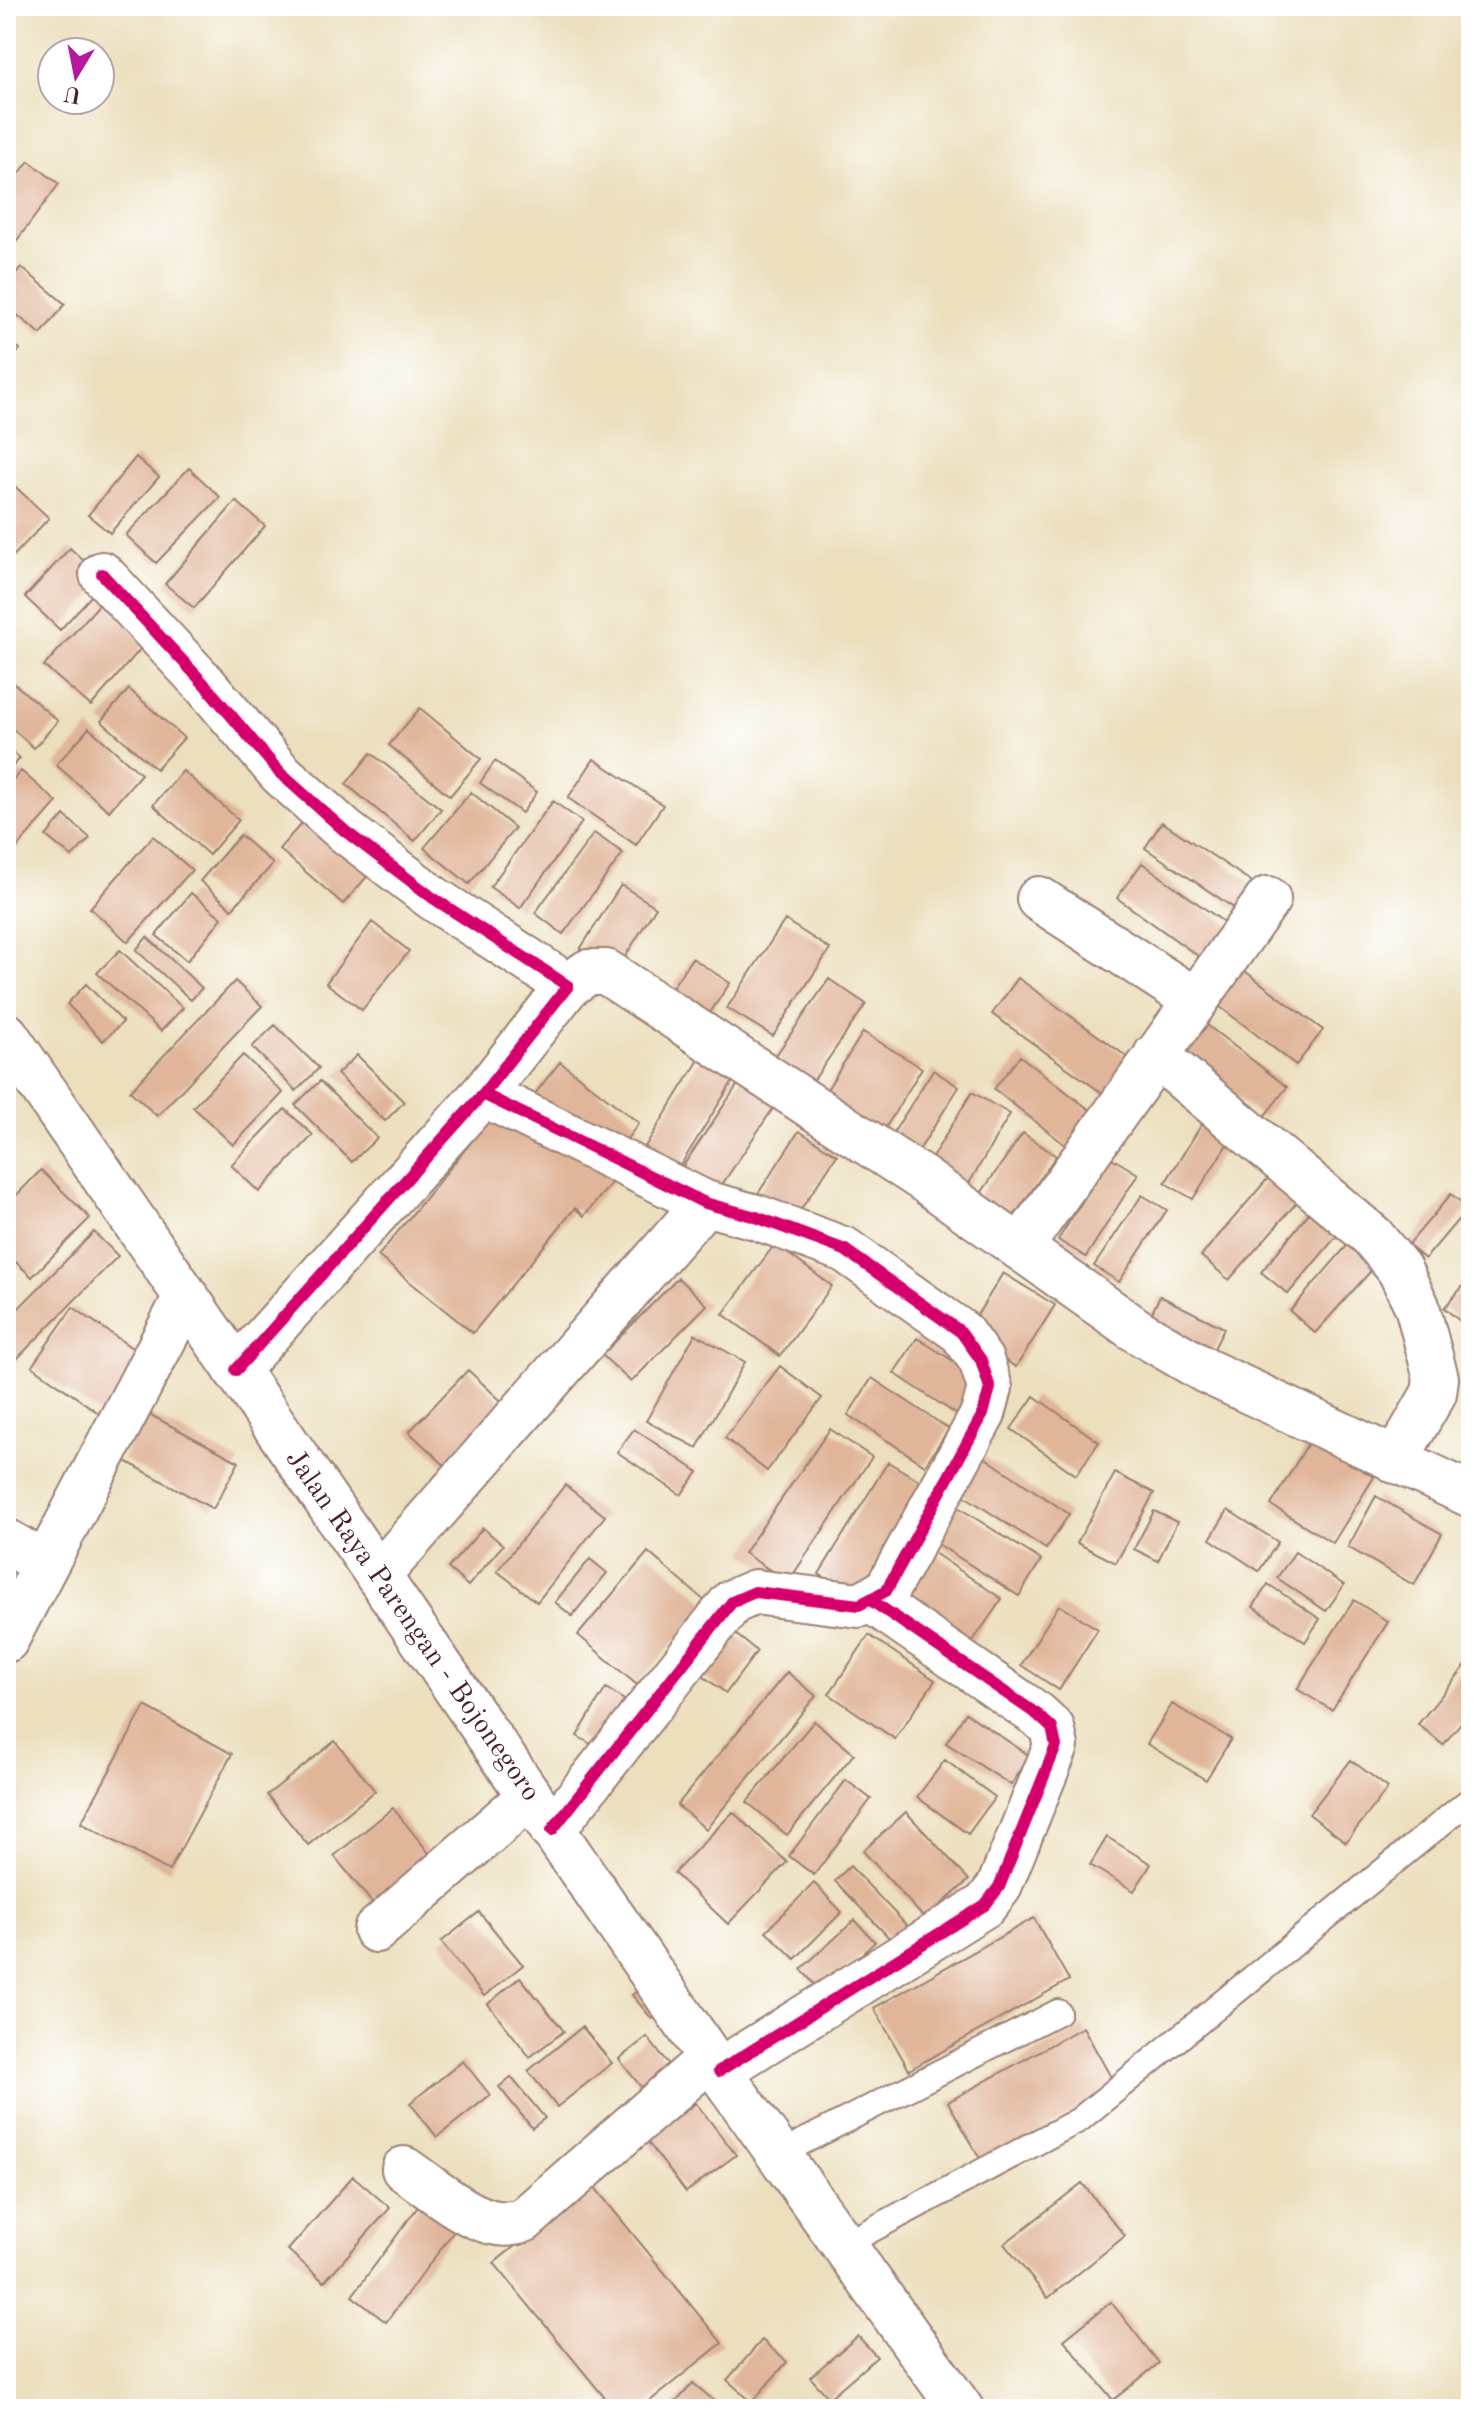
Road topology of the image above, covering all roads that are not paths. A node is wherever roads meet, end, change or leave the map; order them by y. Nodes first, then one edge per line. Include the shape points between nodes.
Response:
1 (102, 574) dead end
2 (1039, 899) dead end
3 (1268, 899) dead end
4 (568, 986) junction
5 (1195, 1000) junction
6 (6, 1035) edge
7 (1156, 1055) junction
8 (483, 1094) junction
9 (705, 1203) junction
10 (1020, 1248) junction
11 (186, 1297) junction
12 (236, 1370) junction
13 (1395, 1461) junction
14 (1471, 1495) edge
15 (6, 1541) edge
16 (45, 1564) junction
17 (378, 1576) junction
18 (872, 1601) junction
19 (6, 1640) edge
20 (1471, 1799) edge
21 (541, 1813) junction
22 (376, 1930) dead end
23 (1058, 2012) dead end
24 (714, 2065) junction
25 (779, 2154) junction
26 (404, 2169) dead end
27 (843, 2245) junction
28 (961, 2409) edge

1 - 4 street via 280,773 345,831 433,898
2 - 5 street
3 - 5 street
4 - 8 street
4 - 10 street via 588,972 606,972
5 - 7 street
6 - 11 street, Jalan Raya Parengan - Bojonegoro
7 - 10 street
7 - 13 street via 1372,1236 1399,1269 1417,1306 1436,1378 1434,1393
8 - 9 street
8 - 12 street
9 - 17 street
9 - 18 street via 845,1250 961,1332 981,1360 990,1388 983,1414 886,1591
10 - 13 street via 1139,1332 1206,1371
11 - 12 street, Jalan Raya Parengan - Bojonegoro
11 - 16 street
12 - 17 street, Jalan Raya Parengan - Bojonegoro
13 - 14 street
15 - 16 street
16 - 19 street
17 - 21 street, Jalan Raya Parengan - Bojonegoro
18 - 21 street via 859,1605 755,1592 732,1602
18 - 24 street via 1038,1715 1052,1728 1056,1746 999,1887 985,1905
20 - 27 lane via 1079,2120
21 - 22 street
21 - 24 street, Jalan Raya Parengan - Bojonegoro
23 - 25 lane
24 - 25 street, Jalan Raya Parengan - Bojonegoro
24 - 26 street via 510,2226 465,2210
25 - 27 street, Jalan Raya Parengan - Bojonegoro
27 - 28 street, Jalan Raya Parengan - Bojonegoro

